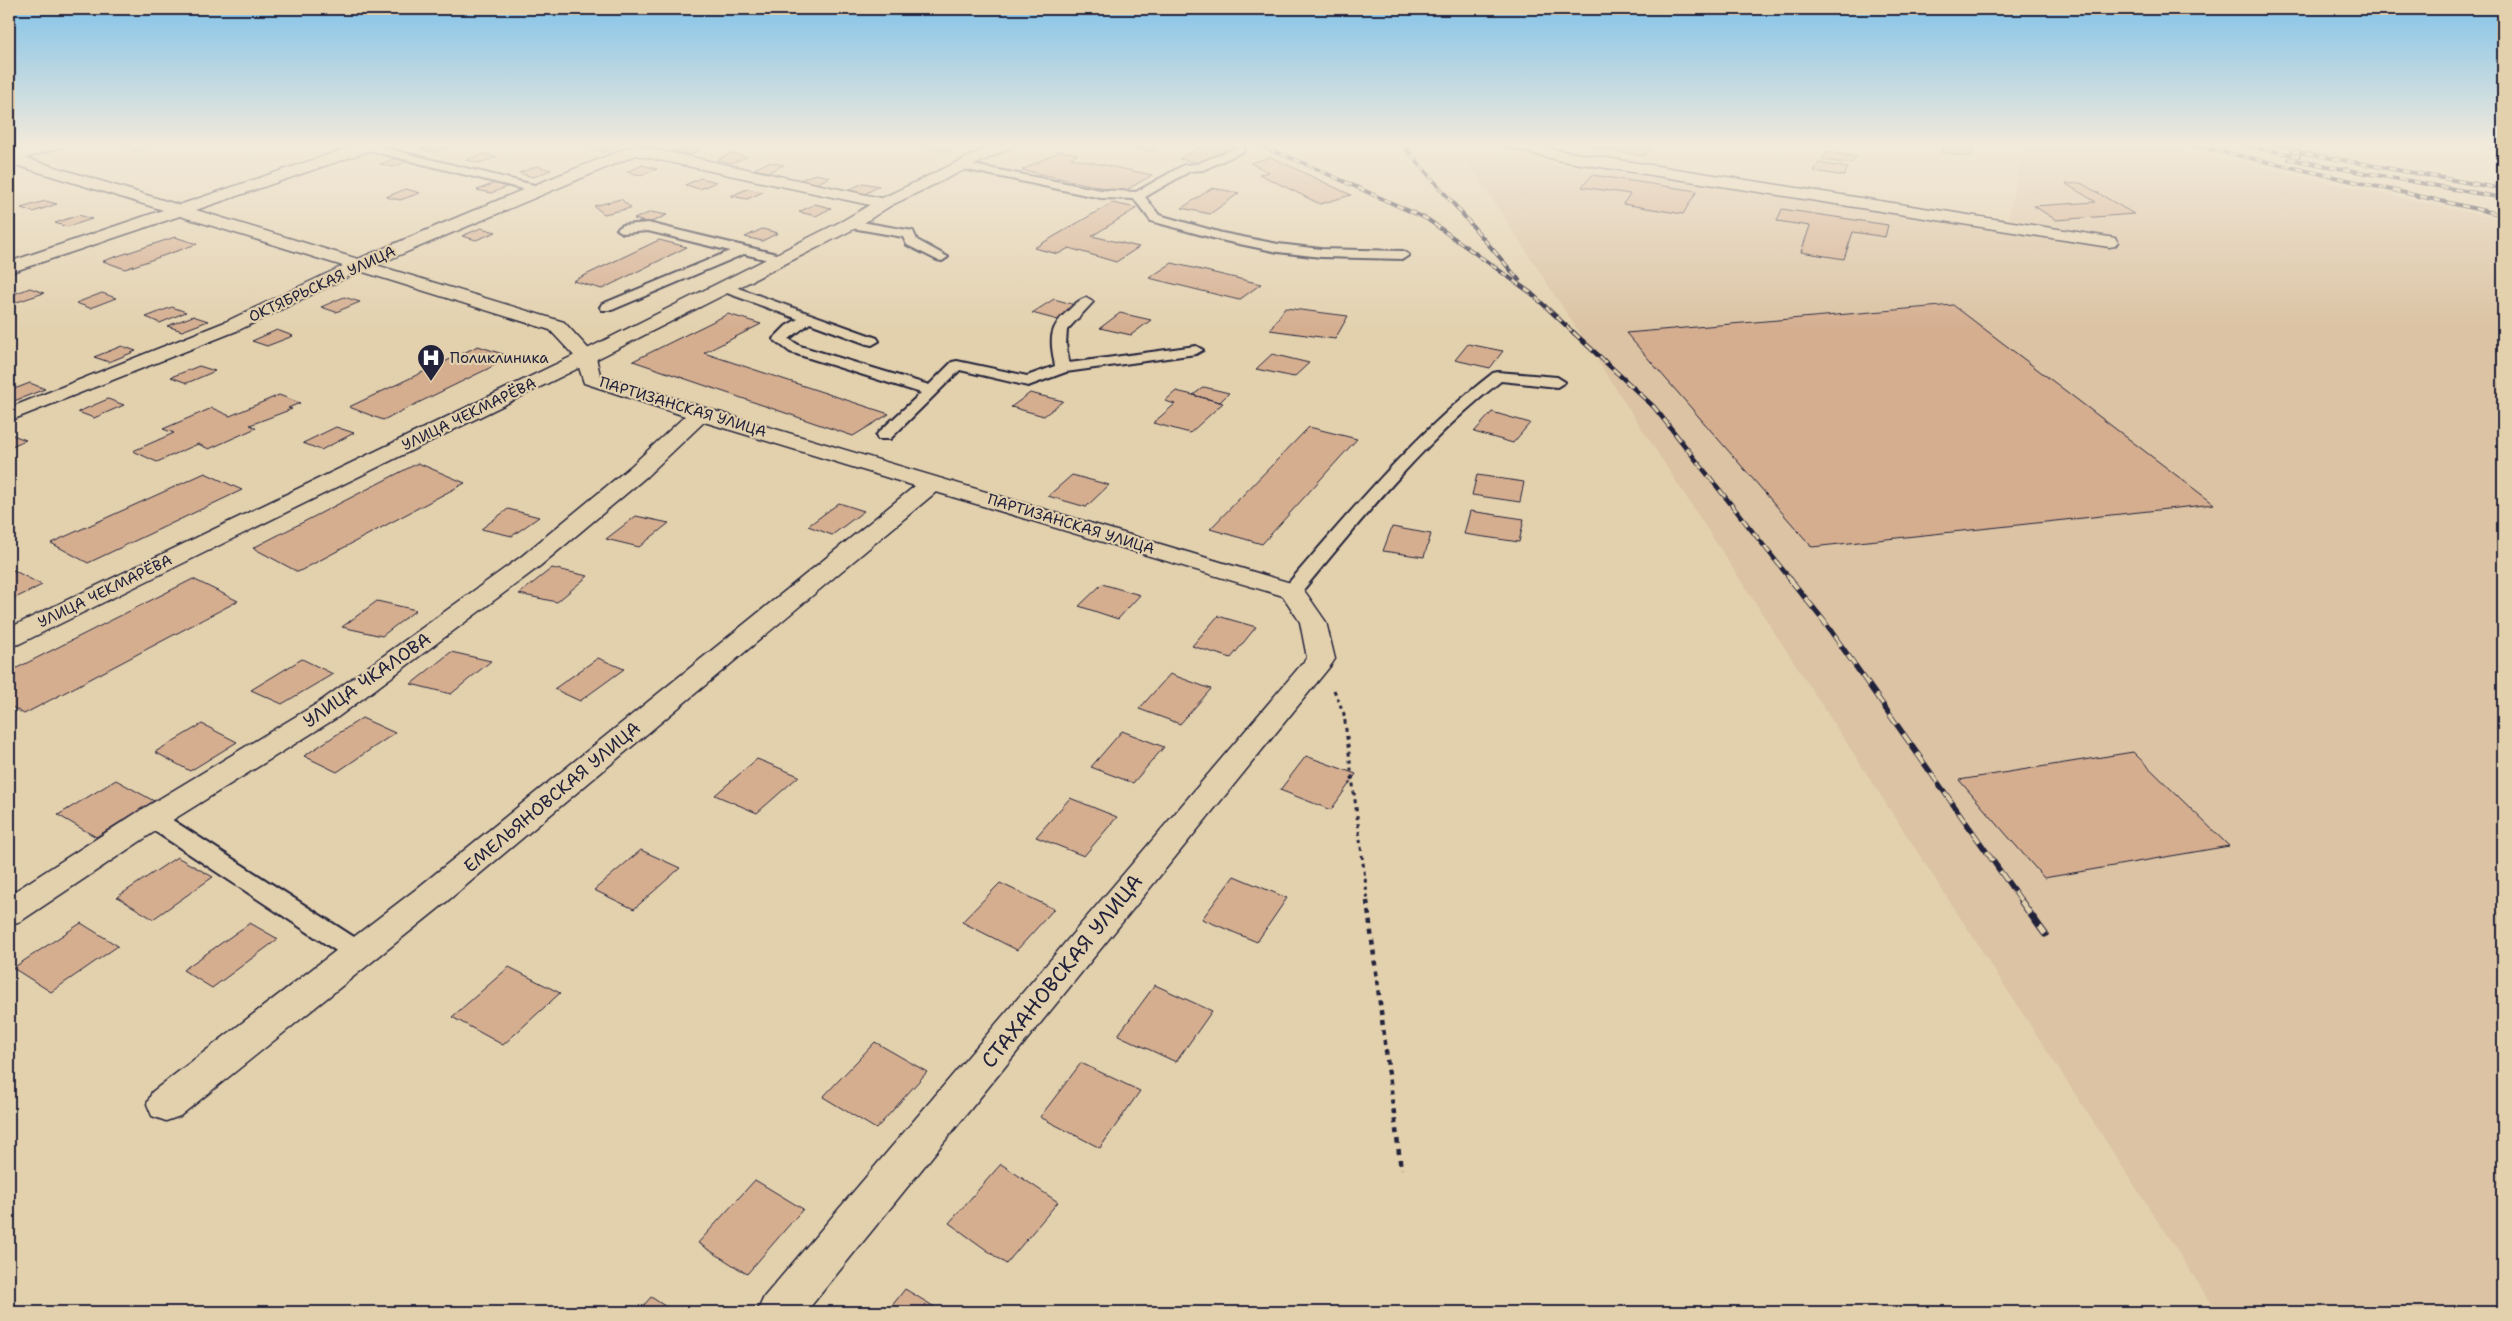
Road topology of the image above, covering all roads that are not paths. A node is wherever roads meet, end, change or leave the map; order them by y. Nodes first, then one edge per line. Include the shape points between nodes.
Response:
1 (165, 206) edge
2 (198, 206) edge
3 (499, 206) edge
4 (880, 206) edge
5 (1145, 206) edge
6 (1878, 206) edge
7 (183, 211) junction
8 (850, 224) junction
9 (623, 229) dead end
10 (2109, 242) dead end
11 (743, 250) junction
12 (1403, 255) dead end
13 (942, 257) dead end
14 (780, 259) junction
15 (357, 266) junction
16 (9, 268) edge
17 (724, 287) junction
18 (1086, 302) dead end
19 (606, 307) dead end
20 (809, 318) junction
21 (872, 340) dead end
22 (1196, 350) dead end
23 (586, 357) junction
24 (1063, 368) junction
25 (1557, 382) dead end
26 (932, 391) junction
27 (700, 414) junction
28 (9, 415) edge
29 (884, 436) dead end
30 (932, 483) junction
31 (1292, 591) junction
32 (9, 638) edge
33 (152, 818) junction
34 (9, 912) edge
35 (358, 953) junction
36 (166, 1104) dead end
37 (779, 1312) edge

1 - 7 street, ПАРТИЗАНСКАЯ УЛИЦА
2 - 7 street
3 - 15 street, ОКТЯБРЬСКАЯ УЛИЦА
4 - 8 street, УЛИЦА ЧЕКМАРЁВА
5 - 12 lane via 1155,218 1278,248 1321,253
6 - 10 street
7 - 15 street, ПАРТИЗАНСКАЯ УЛИЦА
7 - 16 street
8 - 13 lane via 909,234 911,242
8 - 14 street, УЛИЦА ЧЕКМАРЁВА
9 - 11 lane via 648,227
11 - 14 lane
11 - 19 lane
14 - 17 street, УЛИЦА ЧЕКМАРЁВА
15 - 23 street, ПАРТИЗАНСКАЯ УЛИЦА via 557,326
15 - 28 street, ОКТЯБРЬСКАЯ УЛИЦА via 232,326
17 - 20 lane
17 - 23 street, УЛИЦА ЧЕКМАРЁВА
18 - 24 lane via 1060,325 1057,338
20 - 21 lane
20 - 26 lane via 780,339 795,350
22 - 24 lane
23 - 27 street, ПАРТИЗАНСКАЯ УЛИЦА via 591,379
23 - 32 street, УЛИЦА ЧЕКМАРЁВА
24 - 26 lane via 1028,381 957,365
25 - 31 lane via 1498,376 1472,395 1397,469
26 - 29 lane
27 - 30 street, ПАРТИЗАНСКАЯ УЛИЦА
27 - 33 street, УЛИЦА ЧКАЛОВА via 638,472 531,561 328,710
30 - 31 street, ПАРТИЗАНСКАЯ УЛИЦА
30 - 35 street, ЕМЕЛЬЯНОВСКАЯ УЛИЦА
31 - 37 street, СТАХАНОВСКАЯ УЛИЦА via 1313,622 1321,659
33 - 34 street, УЛИЦА ЧКАЛОВА
33 - 35 lane
35 - 36 street, ЕМЕЛЬЯНОВСКАЯ УЛИЦА

